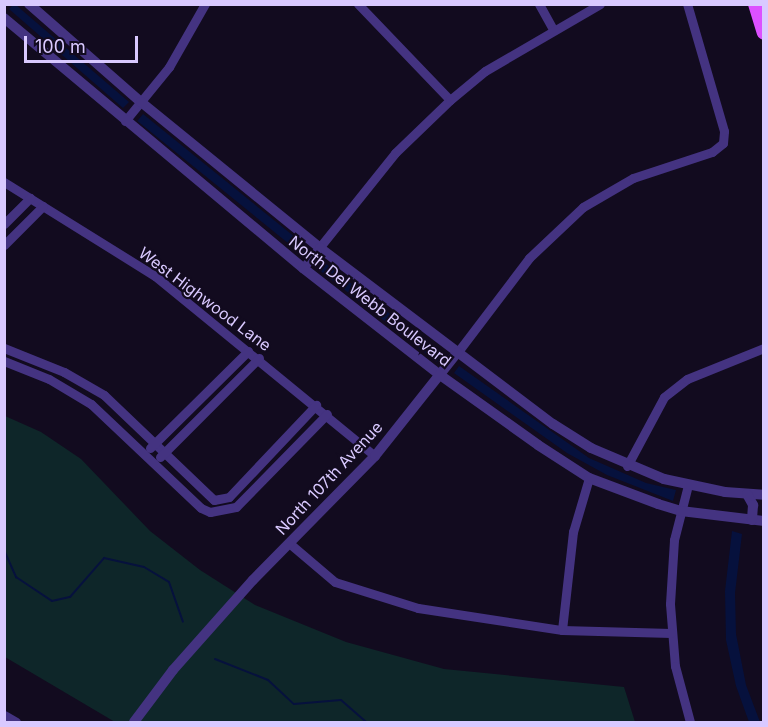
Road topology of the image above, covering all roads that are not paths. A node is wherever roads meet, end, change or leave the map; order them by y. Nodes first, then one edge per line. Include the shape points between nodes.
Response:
1 (29, 4) edge
2 (205, 4) edge
3 (358, 4) edge
4 (539, 4) edge
5 (600, 4) edge
6 (687, 4) edge
7 (755, 4) edge
8 (4, 18) edge
9 (553, 29) junction
10 (764, 33) edge
11 (450, 100) junction
12 (141, 102) junction
13 (125, 121) junction
14 (4, 182) edge
15 (30, 198) junction
16 (43, 206) junction
17 (4, 224) edge
18 (4, 245) edge
19 (320, 248) junction
20 (303, 268) junction
21 (4, 348) edge
22 (764, 348) edge
23 (248, 351) junction
24 (457, 353) junction
25 (259, 358) junction
26 (4, 361) edge
27 (440, 375) junction
28 (316, 405) junction
29 (327, 414) junction
30 (155, 444) junction
31 (145, 453) junction
32 (164, 453) junction
33 (375, 456) junction
34 (154, 463) junction
35 (627, 466) junction
36 (589, 478) junction
37 (688, 485) junction
38 (747, 494) junction
39 (764, 495) edge
40 (681, 511) junction
41 (758, 520) edge
42 (289, 543) junction
43 (562, 630) junction
44 (671, 633) junction
45 (4, 715) edge
46 (16, 723) edge
47 (134, 723) edge
48 (690, 723) edge

1 - 12 street, North Del Webb Boulevard
2 - 12 street via 169,67
3 - 11 street
4 - 9 street
5 - 9 street
6 - 24 street, North 107th Avenue via 724,131 723,143 712,153 633,178 583,207 529,258
7 - 10 main road
8 - 13 street, North Del Webb Boulevard
9 - 11 street via 485,71
11 - 19 street via 395,153
12 - 13 street
12 - 19 street, North Del Webb Boulevard
13 - 20 street, North Del Webb Boulevard
14 - 15 street, West Highwood Lane
15 - 16 street, West Highwood Lane
15 - 17 street
16 - 18 street
16 - 23 street, West Highwood Lane via 155,276
19 - 20 street
19 - 24 street, North Del Webb Boulevard
20 - 27 street, North Del Webb Boulevard
21 - 30 street via 87,383
22 - 35 street via 687,379 664,397
23 - 25 street, West Highwood Lane
23 - 30 street
24 - 27 street, North 107th Avenue
24 - 35 street, North Del Webb Boulevard via 553,424
25 - 28 street, West Highwood Lane
25 - 32 street
26 - 31 street via 74,393 108,417
27 - 33 street, North 107th Avenue
27 - 36 street, North Del Webb Boulevard
28 - 29 street, West Highwood Lane
28 - 32 street via 222,500 208,497
29 - 33 street, West Highwood Lane
29 - 34 street via 228,511 201,508
30 - 31 street
30 - 32 street
31 - 34 street
32 - 34 street
33 - 42 street, North 107th Avenue
35 - 37 street, North Del Webb Boulevard
36 - 40 street, North Del Webb Boulevard
36 - 43 street via 573,532
37 - 38 street, North Del Webb Boulevard
37 - 40 street
38 - 39 street, North Del Webb Boulevard
38 - 41 street
40 - 41 street, North Del Webb Boulevard
40 - 44 street via 672,561
42 - 43 street via 322,573 363,593 461,617
42 - 47 street, North 107th Avenue via 173,670
43 - 44 street
44 - 48 street
45 - 46 street

